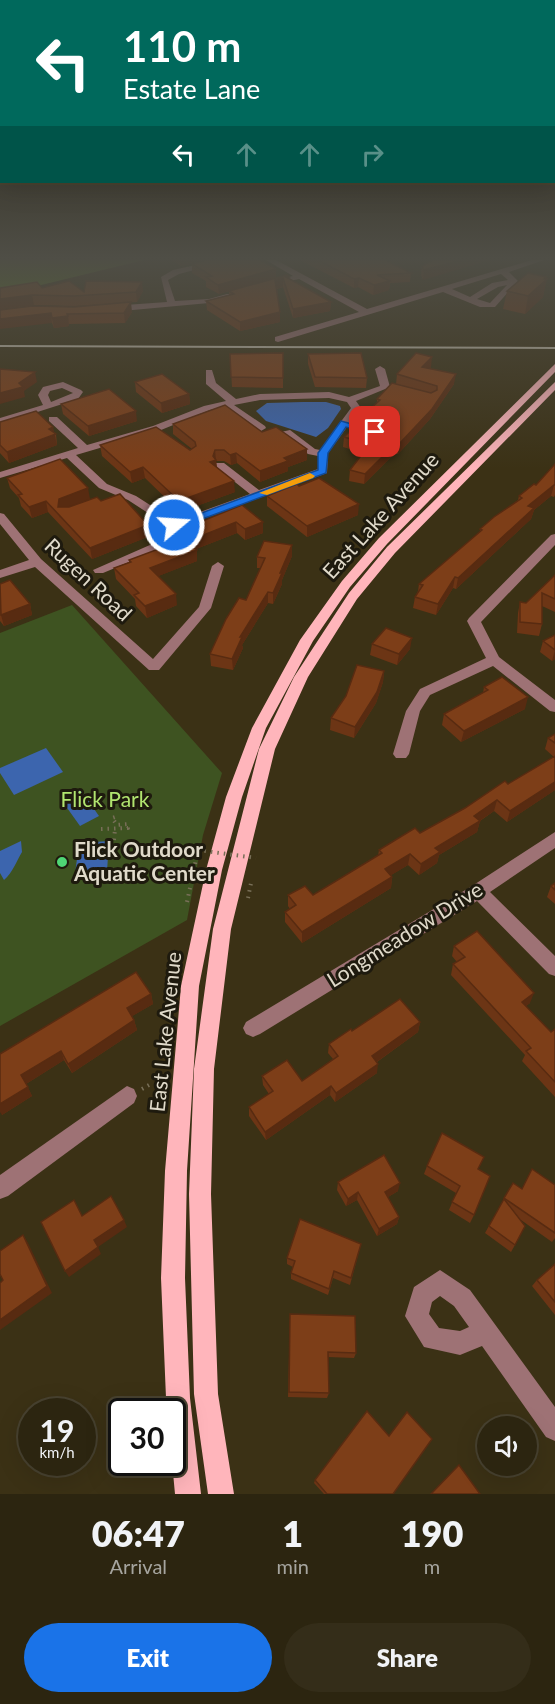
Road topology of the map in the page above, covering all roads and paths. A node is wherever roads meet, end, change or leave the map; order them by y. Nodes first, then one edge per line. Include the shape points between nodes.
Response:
1 (308, 330) edge
2 (278, 339) dead end
3 (555, 367) edge
4 (380, 369) dead end
5 (209, 372) dead end
6 (555, 385) edge
7 (385, 387) junction
8 (396, 390) edge
9 (350, 400) junction
10 (230, 403) junction
11 (48, 406) dead end
12 (53, 419) dead end
13 (0, 421) edge
14 (261, 428) edge
15 (286, 432) edge
16 (85, 449) junction
17 (69, 453) junction
18 (323, 454) junction
19 (220, 465) dead end
20 (0, 475) edge
21 (120, 493) junction
22 (258, 495) junction
23 (108, 500) edge
24 (0, 516) edge
25 (174, 525) junction
26 (555, 539) edge
27 (37, 562) junction
28 (218, 566) dead end
29 (99, 570) dead end
30 (0, 574) edge
31 (494, 660) junction
32 (555, 707) edge
33 (401, 754) dead end
34 (115, 817) dead end
35 (115, 829) junction
36 (101, 830) dead end
37 (555, 839) edge
38 (114, 840) dead end
39 (256, 858) dead end
40 (478, 891) junction
41 (187, 902) dead end
42 (555, 968) edge
43 (253, 1028) dead end
44 (127, 1096) dead end
45 (0, 1188) edge
46 (487, 1332) dead end
47 (555, 1428) edge
48 (188, 1494) edge
49 (221, 1494) edge

1 - 2 street
3 - 48 main road, East Lake Avenue via 383,541 346,584 307,640 264,719 234,797 190,986 176,1159 173,1278 178,1398
4 - 7 street
5 - 10 street via 212,384
6 - 49 main road, East Lake Avenue via 391,550 353,596 301,677 267,749 222,929 204,1070 200,1194 206,1394
7 - 8 street
7 - 9 street
9 - 10 street via 329,395 260,397
9 - 18 street via 356,408 349,425
10 - 14 street
10 - 16 street via 207,408 160,432
11 - 13 street
12 - 16 street
15 - 18 street via 312,452
16 - 17 street
17 - 20 street
17 - 21 street via 103,486
18 - 22 street via 323,471
19 - 22 street
21 - 23 street
21 - 25 street
22 - 25 street
24 - 27 street, Rugen Road
25 - 29 street via 164,543
26 - 31 street via 474,621
27 - 28 street, Rugen Road via 154,667 205,608
27 - 30 street
31 - 32 street
31 - 33 street via 425,692 412,711
34 - 35 path via 112,818 117,825 128,824 128,828
35 - 36 path
35 - 38 path
37 - 40 street, Longmeadow Drive
39 - 41 path, bridge via 198,850
40 - 42 street
40 - 43 street, Longmeadow Drive
44 - 45 street
46 - 47 street

